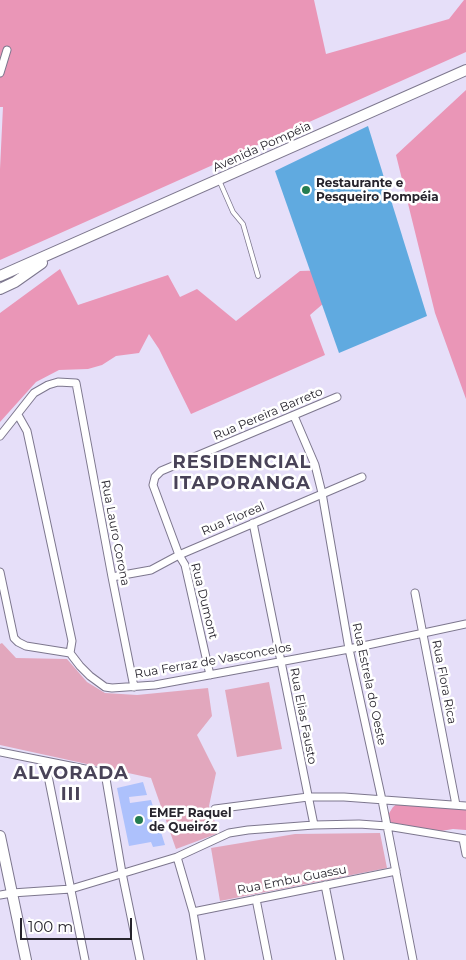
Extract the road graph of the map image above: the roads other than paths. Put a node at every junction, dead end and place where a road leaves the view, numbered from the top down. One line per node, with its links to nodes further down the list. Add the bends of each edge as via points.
1 (7, 50): 3 (street)
2 (466, 70): 4 (main road, Avenida Pompéia)
3 (0, 72)
4 (219, 180): 5 (main road, Avenida Pompéia); 7 (lane, via 233,212 243,224)
5 (69, 247): 6 (main road, Avenida Pompéia); 8 (main road, Avenida Pompéia, via 15,282)
6 (0, 276)
7 (258, 276)
8 (0, 287)
9 (337, 397): 11 (street, Rua Pereira Barreto)
10 (18, 415): 12 (street); 19 (street, Rua Lauro Corona, via 34,393 48,385 76,383); 24 (street, via 29,440 72,641)
11 (294, 416): 13 (street, Rua Pereira Barreto, via 161,471); 15 (street, Rua Estrela do Oeste, via 315,465)
12 (0, 436)
13 (155, 477): 17 (street, Rua Dumont, via 153,485)
14 (362, 477): 15 (street, Rua Floreal)
15 (322, 493): 16 (street, Rua Floreal); 23 (street, Rua Estrela do Oeste)
16 (254, 523): 17 (street, Rua Floreal); 25 (street, Rua Elias Fausto)
17 (178, 555): 19 (street, Rua Floreal, via 151,570); 26 (street, Rua Dumont, via 185,564)
18 (0, 572): 24 (street, via 14,638 26,646)
19 (112, 577): 27 (street, Rua Lauro Corona)
20 (415, 593): 22 (street, Rua Flora Rica)
21 (466, 624): 22 (street, Rua Ferraz de Vasconcelos)
22 (423, 632): 23 (street, Rua Ferraz de Vasconcelos); 32 (street, Rua Flora Rica)
23 (349, 649): 25 (street, Rua Ferraz de Vasconcelos); 31 (street, Rua Estrela do Oeste)
24 (70, 653): 27 (street, Rua Ferraz de Vasconcelos, via 90,676 105,687)
25 (281, 660): 26 (street, Rua Ferraz de Vasconcelos); 30 (street, Rua Elias Fausto)
26 (210, 675): 27 (street, Rua Ferraz de Vasconcelos)
27 (134, 687)
28 (0, 752): 29 (street)
29 (45, 761): 42 (street, via 105,773); 44 (street)
30 (308, 797): 31 (street); 34 (street); 35 (street, Rua Elias Fausto)
31 (382, 800): 32 (street); 36 (street, Rua Estrela do Oeste)
32 (456, 805): 33 (street)
33 (466, 806)
34 (215, 808)
35 (314, 825): 36 (street); 40 (street, via 229,833)
36 (387, 826): 38 (street); 41 (street, Rua Estrela do Oeste)
37 (0, 836): 45 (main road)
38 (465, 839): 39 (street)
39 (466, 854)
40 (177, 857): 42 (street); 48 (street)
41 (396, 871): 43 (street, Rua Embu Guassu); 55 (street, Rua Estrela do Oeste)
42 (122, 873): 44 (street); 51 (street)
43 (325, 885): 47 (street, Rua Embu Guassu); 54 (street)
44 (71, 889): 45 (street); 50 (street)
45 (12, 893): 46 (street); 49 (main road)
46 (0, 895)
47 (256, 899): 48 (street, Rua Embu Guassu); 53 (street)
48 (193, 912): 52 (street)
49 (26, 960)
50 (85, 960)
51 (140, 960)
52 (201, 960)
53 (268, 960)
54 (340, 960)
55 (413, 960)

